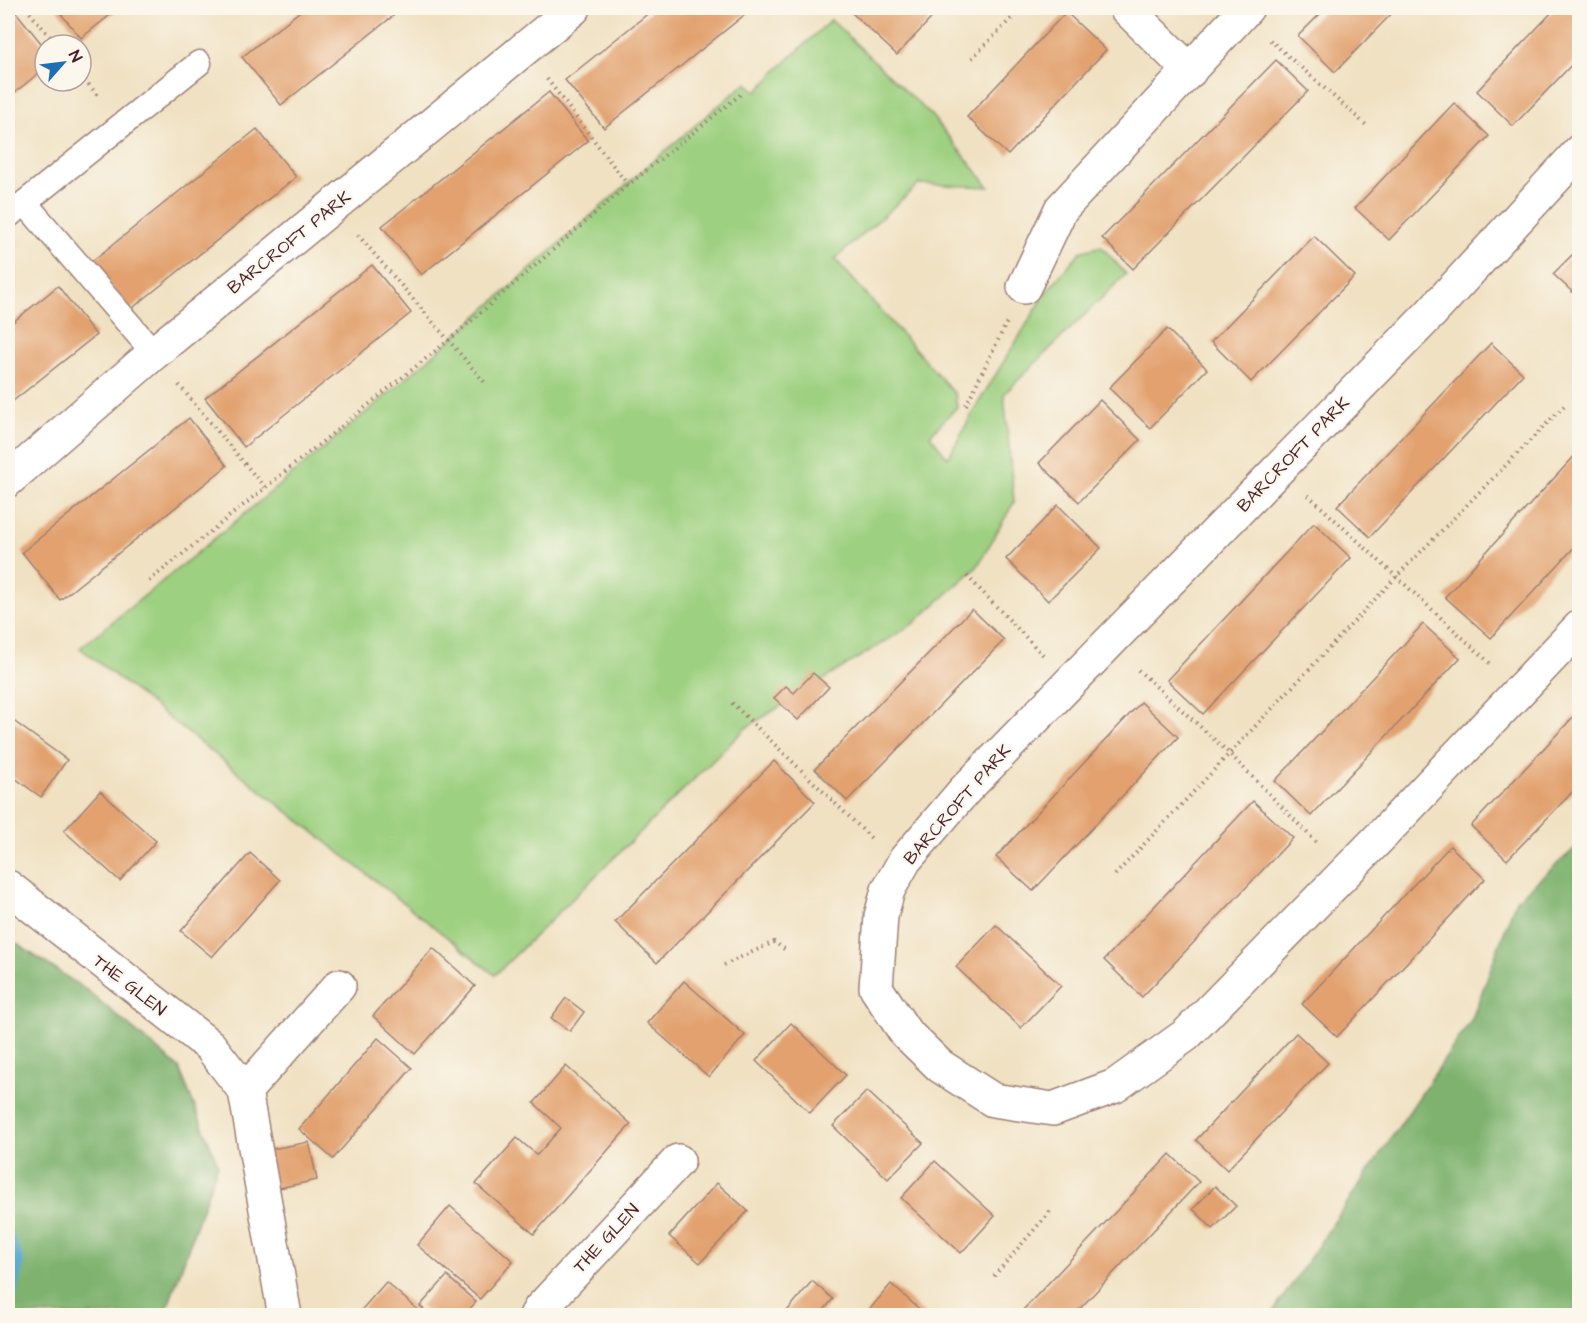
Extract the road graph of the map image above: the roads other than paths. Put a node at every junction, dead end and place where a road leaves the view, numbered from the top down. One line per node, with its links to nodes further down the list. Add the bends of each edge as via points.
1 (574, 8): 9 (street, BARCROFT PARK)
2 (1126, 8): 5 (street)
3 (1244, 11): 5 (street)
4 (199, 63): 7 (lane)
5 (1190, 71): 8 (street, via 1062,209)
6 (1580, 151): 11 (street, BARCROFT PARK, via 1430,314 964,791 905,860 888,890 881,916 876,988 919,1046 940,1066 993,1100 1053,1109 1115,1086 1186,1035)
7 (16, 209): 9 (lane)
8 (1024, 287)
9 (154, 353): 10 (street, BARCROFT PARK)
10 (8, 480)
11 (1580, 627)
12 (8, 887): 14 (street, THE GLEN, via 210,1047)
13 (339, 986): 14 (street)
14 (245, 1091): 16 (street, THE GLEN)
15 (678, 1161): 17 (street, THE GLEN)
16 (285, 1316)
17 (536, 1316)

